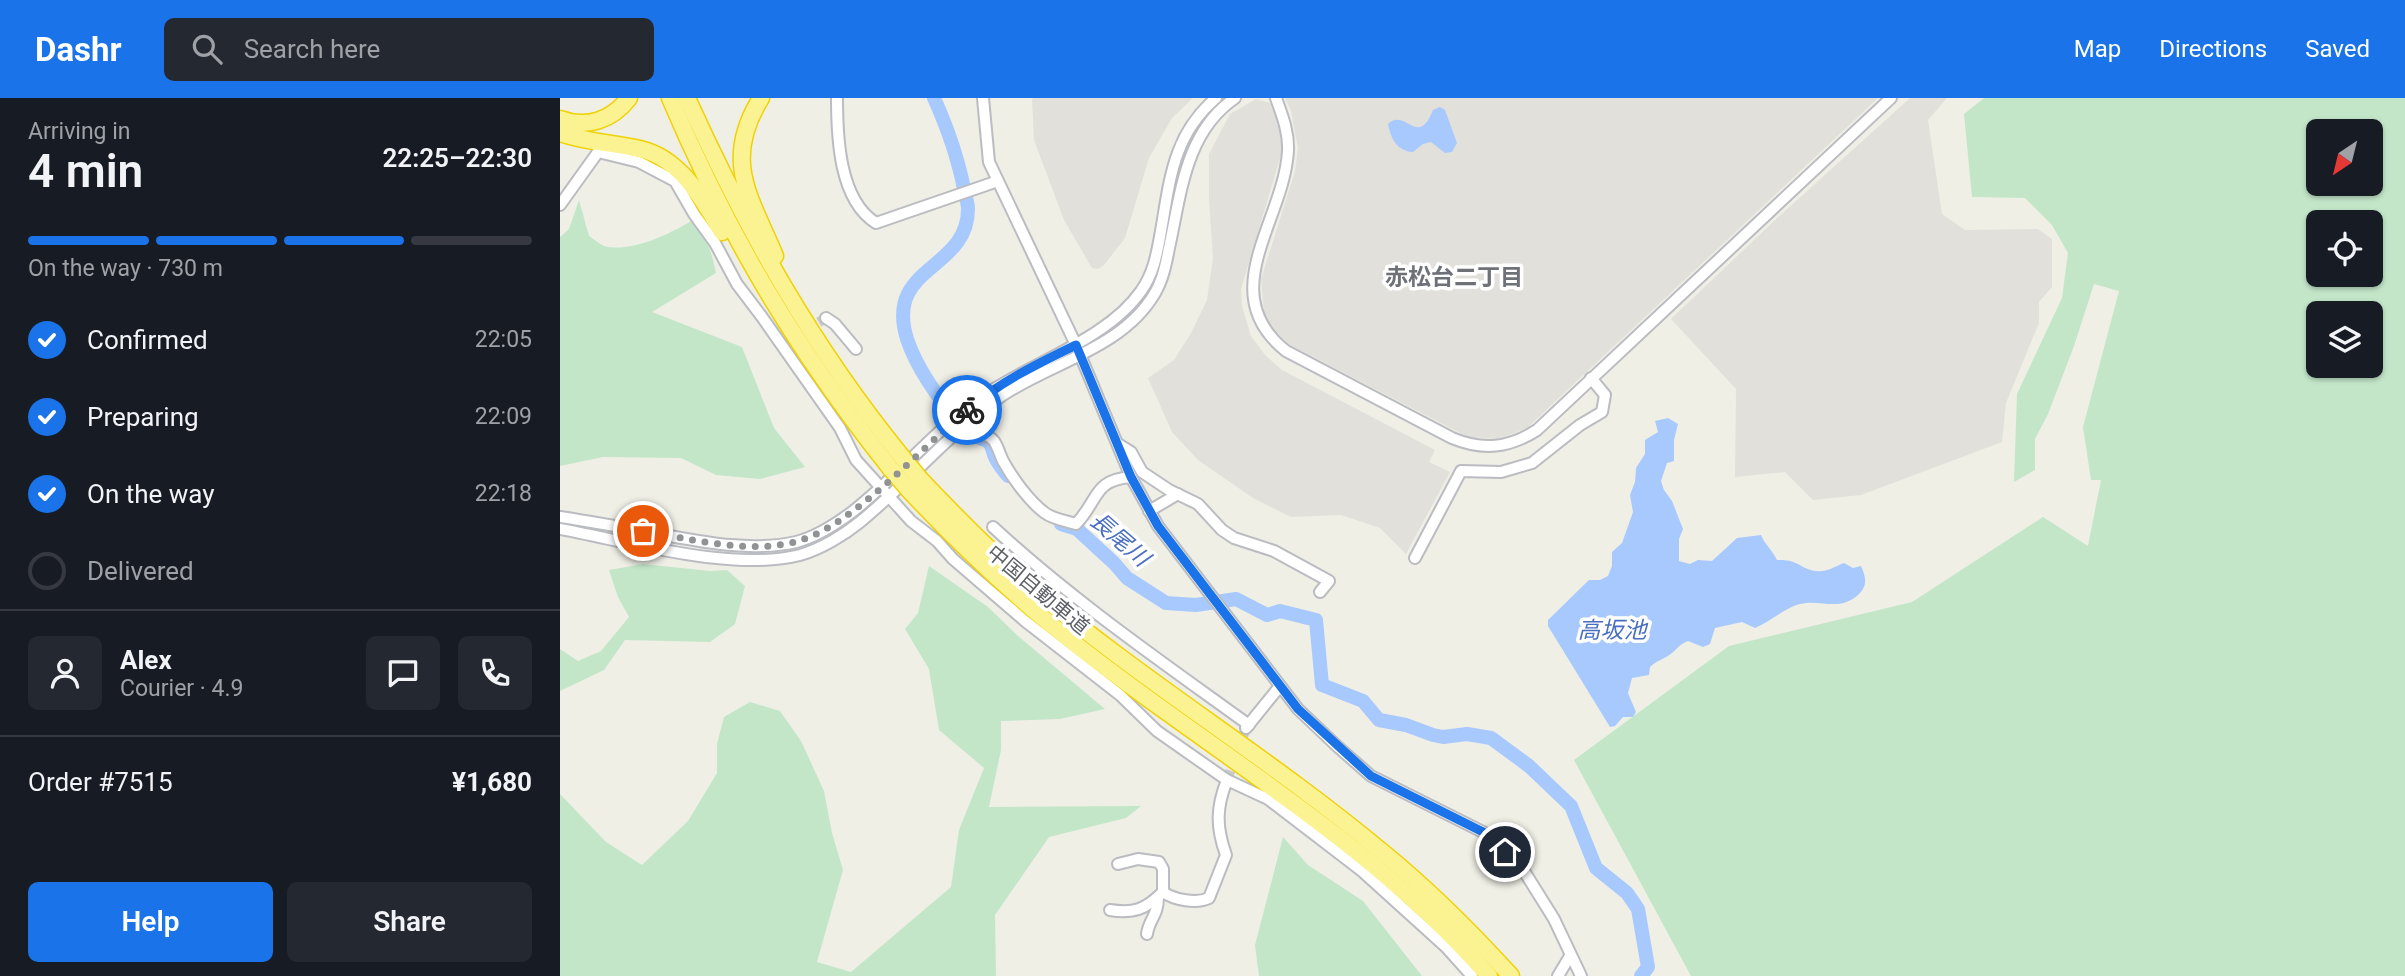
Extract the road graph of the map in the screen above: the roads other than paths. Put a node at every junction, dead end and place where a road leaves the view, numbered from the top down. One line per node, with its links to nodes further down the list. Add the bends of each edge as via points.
1 (618, 98): 12 (highway, via 595,113)
2 (629, 98): 13 (highway, via 600,121 586,124)
3 (670, 98): 22 (highway, 中国自動車道, via 741,246)
4 (687, 98): 17 (highway, 中国自動車道, via 737,203)
5 (761, 98): 17 (highway, via 743,135 744,182)
6 (836, 98): 15 (street, via 844,172 854,197 876,223)
7 (983, 98): 15 (street, via 989,162)
8 (1216, 98): 20 (street, via 1184,134 1173,163 1149,278 1121,314)
9 (1235, 98): 20 (street, via 1223,106 1195,144 1183,178 1164,274 1155,293 1127,326)
10 (1276, 98): 21 (street, via 1286,128 1286,163 1252,285 1256,313 1278,344 1452,438 1480,446 1510,444 1537,430)
11 (1891, 98): 21 (street)
12 (560, 109)
13 (560, 119)
14 (560, 133): 22 (highway, via 647,151 681,172 775,318)
15 (998, 181): 20 (street)
16 (560, 205): 28 (street, via 598,152 639,162 675,181 737,284 840,428 856,460)
17 (801, 318): 25 (highway, 中国自動車道)
18 (826, 318): 19 (street)
19 (856, 349)
20 (1078, 350): 23 (street); 24 (street)
21 (1591, 378): 35 (street, via 1605,396 1602,412 1532,463 1501,472 1461,471)
22 (822, 379): 25 (highway, 中国自動車道)
23 (964, 419): 26 (street, via 970,429 994,441 1029,496 1053,517 1076,524 1103,485); 28 (street, via 943,430); 30 (street, via 949,441)
24 (1118, 444): 26 (street); 29 (street, via 1131,452 1142,472)
25 (896, 463): 27 (highway, 中国自動車道, bridge)
26 (1131, 477): 31 (street)
27 (915, 484): 45 (highway, 中国自動車道, via 953,536 1045,619 1363,857 1431,916); 46 (highway, 中国自動車道, via 1029,585 1382,851 1450,912)
28 (880, 488): 30 (street); 32 (street, via 829,528 798,541 764,546 709,542)
29 (1178, 494): 31 (street); 36 (street, via 1198,504 1234,538 1275,551 1329,581)
30 (888, 497): 34 (street, via 838,538 804,554 779,559 705,557); 38 (street, via 1025,621 1120,695 1157,731)
31 (1149, 511): 37 (street)
32 (560, 516)
33 (993, 527): 37 (street, via 1125,636 1247,727)
34 (560, 529)
35 (1415, 558)
36 (1320, 592)
37 (1280, 686): 43 (street, via 1298,709 1371,776 1487,834 1539,893)
38 (1227, 780): 40 (street, via 1218,831 1226,855 1209,898 1194,901); 44 (street, via 1268,799 1362,871)
39 (1118, 864): 40 (street, via 1138,859 1159,862 1163,869)
40 (1160, 895): 41 (street, via 1140,911); 42 (street)
41 (1110, 910)
42 (1147, 934)
43 (1570, 956): 47 (street); 48 (street)
44 (1472, 976)
45 (1489, 976)
46 (1511, 976)
47 (1558, 976)
48 (1581, 976)

